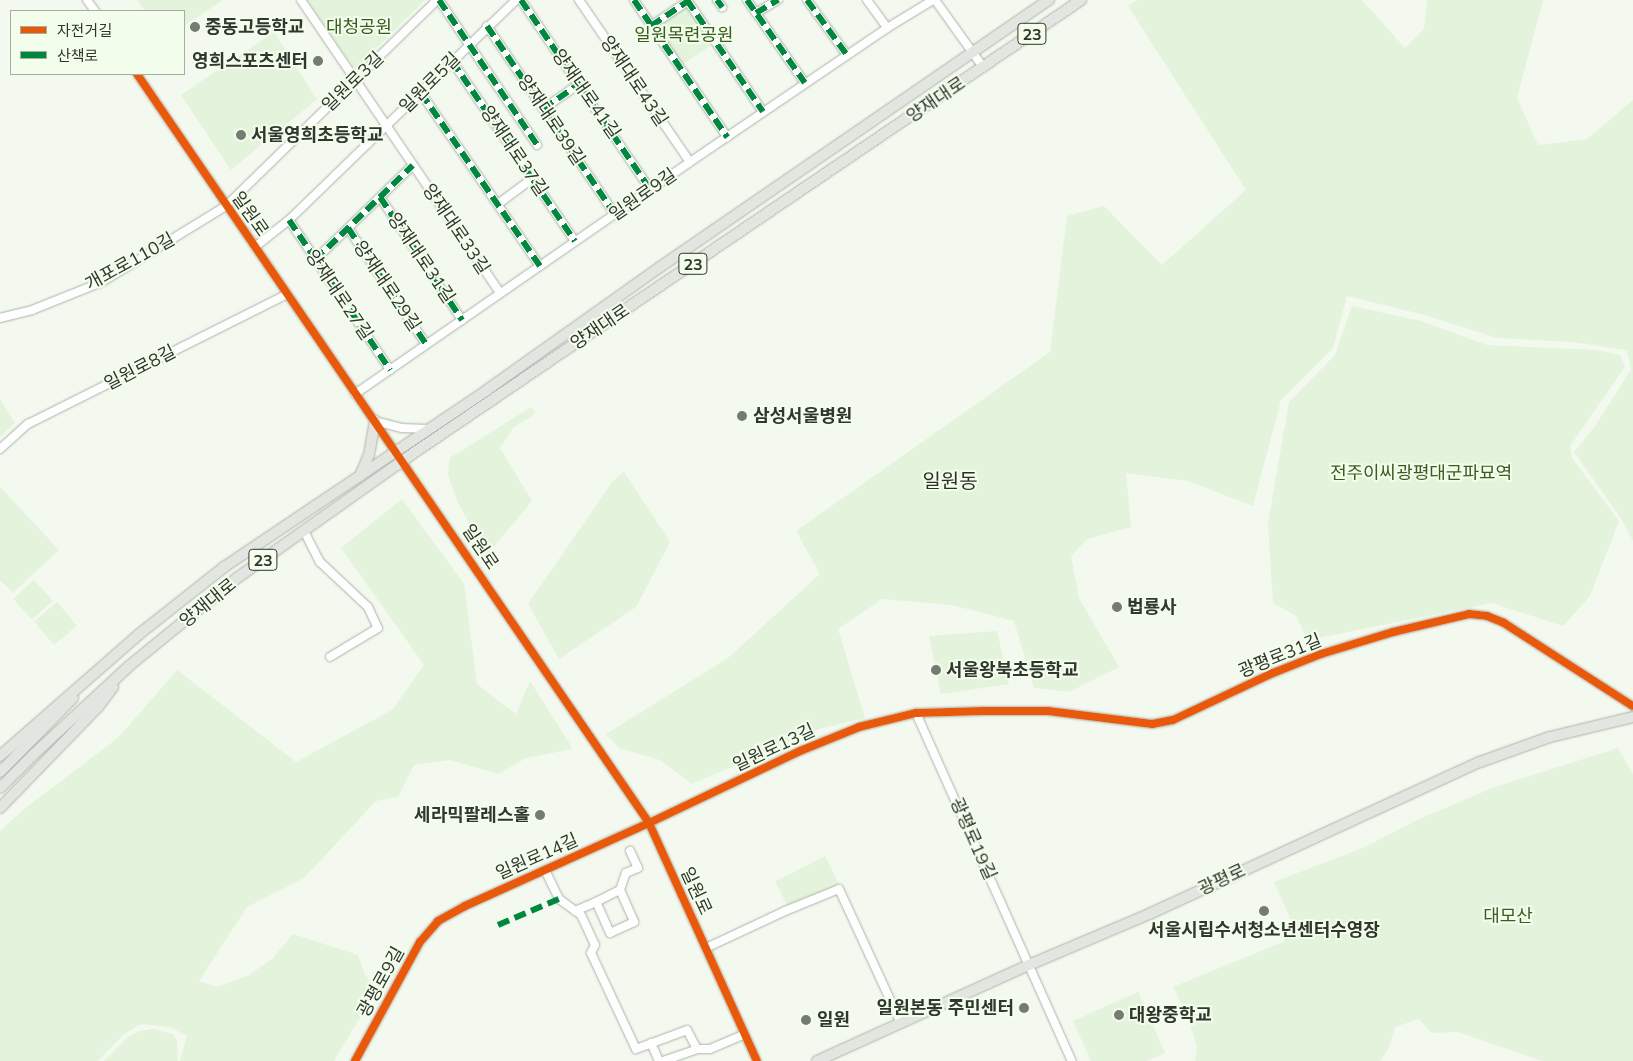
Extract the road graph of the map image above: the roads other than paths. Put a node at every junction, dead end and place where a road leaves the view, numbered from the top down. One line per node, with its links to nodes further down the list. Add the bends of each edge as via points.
1 (300, 0): 27 (street, 양재대로33길)
2 (438, 0): 21 (street); 27 (street, 일원로3길)
3 (516, 0): 18 (street, 일원로5길)
4 (521, 0): 28 (street, 양재대로41길)
5 (579, 0): 36 (street, 양재대로43길)
6 (634, 0): 19 (street)
7 (716, 0): 16 (street)
8 (747, 0): 17 (street)
9 (778, 0): 17 (street)
10 (808, 0): 23 (street)
11 (866, 0): 20 (street)
12 (934, 0): 20 (street, 일원로9길); 22 (street)
13 (1049, 0): 22 (main road, 양재대로 / 23)
14 (1081, 0): 25 (main road, 양재대로 / 23)
15 (688, 1): 19 (street); 32 (street)
16 (722, 7)
17 (756, 13): 29 (street)
18 (487, 26): 21 (street, 일원로5길); 31 (street, 양재대로39길)
19 (652, 26): 34 (street)
20 (887, 28): 23 (street, 일원로9길)
21 (470, 43): 24 (street, 일원로5길); 35 (street)
22 (973, 53): 25 (street); 58 (main road, 양재대로 / 23)
23 (846, 55): 29 (street, 일원로9길)
24 (452, 61): 30 (street, 일원로5길); 38 (street, 양재대로37길)
25 (983, 68): 60 (main road, 양재대로 / 23)
26 (138, 75): 42 (street, 일원로)
27 (354, 79): 33 (street, 양재대로33길); 42 (street, 일원로3길)
28 (579, 84): 31 (street); 39 (street, 양재대로41길)
29 (805, 84): 32 (street, 일원로9길)
30 (421, 93): 33 (street, 일원로5길); 41 (street)
31 (543, 109): 43 (street, 양재대로39길)
32 (763, 112): 34 (street, 일원로9길)
33 (386, 126): 37 (street, 양재대로33길); 44 (street, 일원로5길)
34 (727, 136): 36 (street, 일원로9길)
35 (537, 145)
36 (690, 162): 39 (street, 일원로9길)
37 (413, 165): 40 (street, 양재대로33길); 50 (street, 양재대로33길)
38 (533, 178): 41 (street); 46 (street, 양재대로37길)
39 (650, 189): 43 (street, 일원로9길)
40 (380, 197): 45 (street, 양재대로33길); 53 (street, 양재대로31길)
41 (498, 204): 49 (street)
42 (226, 206): 47 (street, 일원로); 52 (street, 개포로110길, via 102,282 32,310)
43 (615, 214): 46 (street, 일원로9길)
44 (289, 220): 47 (street, 일원로5길); 48 (street, 양재대로27길)
45 (348, 228): 48 (street, 양재대로33길); 54 (street, 양재대로29길)
46 (575, 241): 49 (street, 일원로9길)
47 (255, 247): 51 (street, 일원로)
48 (315, 260): 55 (street, 양재대로27길)
49 (540, 266): 50 (street, 일원로9길)
50 (500, 293): 53 (street, 일원로9길)
51 (286, 295): 56 (street, 일원로); 59 (street, 일원로8길, via 28,424)
52 (0, 318)
53 (462, 320): 54 (street, 일원로9길)
54 (426, 344): 55 (street, 일원로9길)
55 (390, 370): 56 (street, 일원로9길)
56 (356, 394): 57 (street, 일원로)
57 (375, 422): 58 (street, via 401,428); 60 (street, 일원로); 61 (main road, via 369,455)
58 (430, 429): 60 (main road, 양재대로 / 23)
59 (0, 450)
60 (399, 457): 61 (main road, 양재대로 / 23); 62 (main road, 양재대로 / 23); 73 (street, 일원로)
61 (360, 477): 63 (main road, 양재대로 / 23, via 224,567)
62 (304, 531): 64 (street, via 320,562 368,607 378,628); 65 (main road, 양재대로 / 23, via 237,578)
63 (138, 635): 69 (main road, 양재대로 / 23); 70 (main road, 양재대로)
64 (330, 657)
65 (129, 666): 71 (main road, 양재대로); 72 (main road, 양재대로 / 23, via 98,707)
66 (1633, 706): 67 (street, 광평로31길, via 1504,623 1487,616 1469,614 1393,632 1322,654 1172,720 1152,724 1048,711)
67 (916, 713): 73 (street, 일원로13길, via 859,727 800,751); 81 (street, 광평로19길)
68 (1633, 717): 81 (main road, 광평로, via 1550,736 1480,762 1158,910)
69 (0, 756)
70 (0, 772)
71 (0, 788)
72 (0, 808)
73 (649, 823): 75 (street, 일원로14길); 80 (street, 일원로)
74 (630, 851): 76 (street, via 638,868 626,873)
75 (545, 870): 78 (street, via 559,899); 79 (street, 일원로14길)
76 (620, 890): 77 (street); 77 (street, via 634,922 610,933)
77 (596, 902): 78 (street)
78 (575, 911): 84 (street, via 581,915 595,945 591,953 636,1049)
79 (438, 921): 86 (street, 광평로9길, via 420,942)
80 (706, 948): 82 (street, via 839,889); 83 (street, 일원로)
81 (1029, 965): 82 (main road, 광평로); 90 (street, 광평로19길)
82 (900, 1023): 89 (main road, 광평로)
83 (745, 1034): 85 (street); 88 (street, 일원로)
84 (651, 1044): 85 (street, via 687,1030); 87 (street)
85 (697, 1050): 87 (street)
86 (355, 1061)
87 (661, 1061)
88 (757, 1061)
89 (817, 1061)
90 (1072, 1061)

